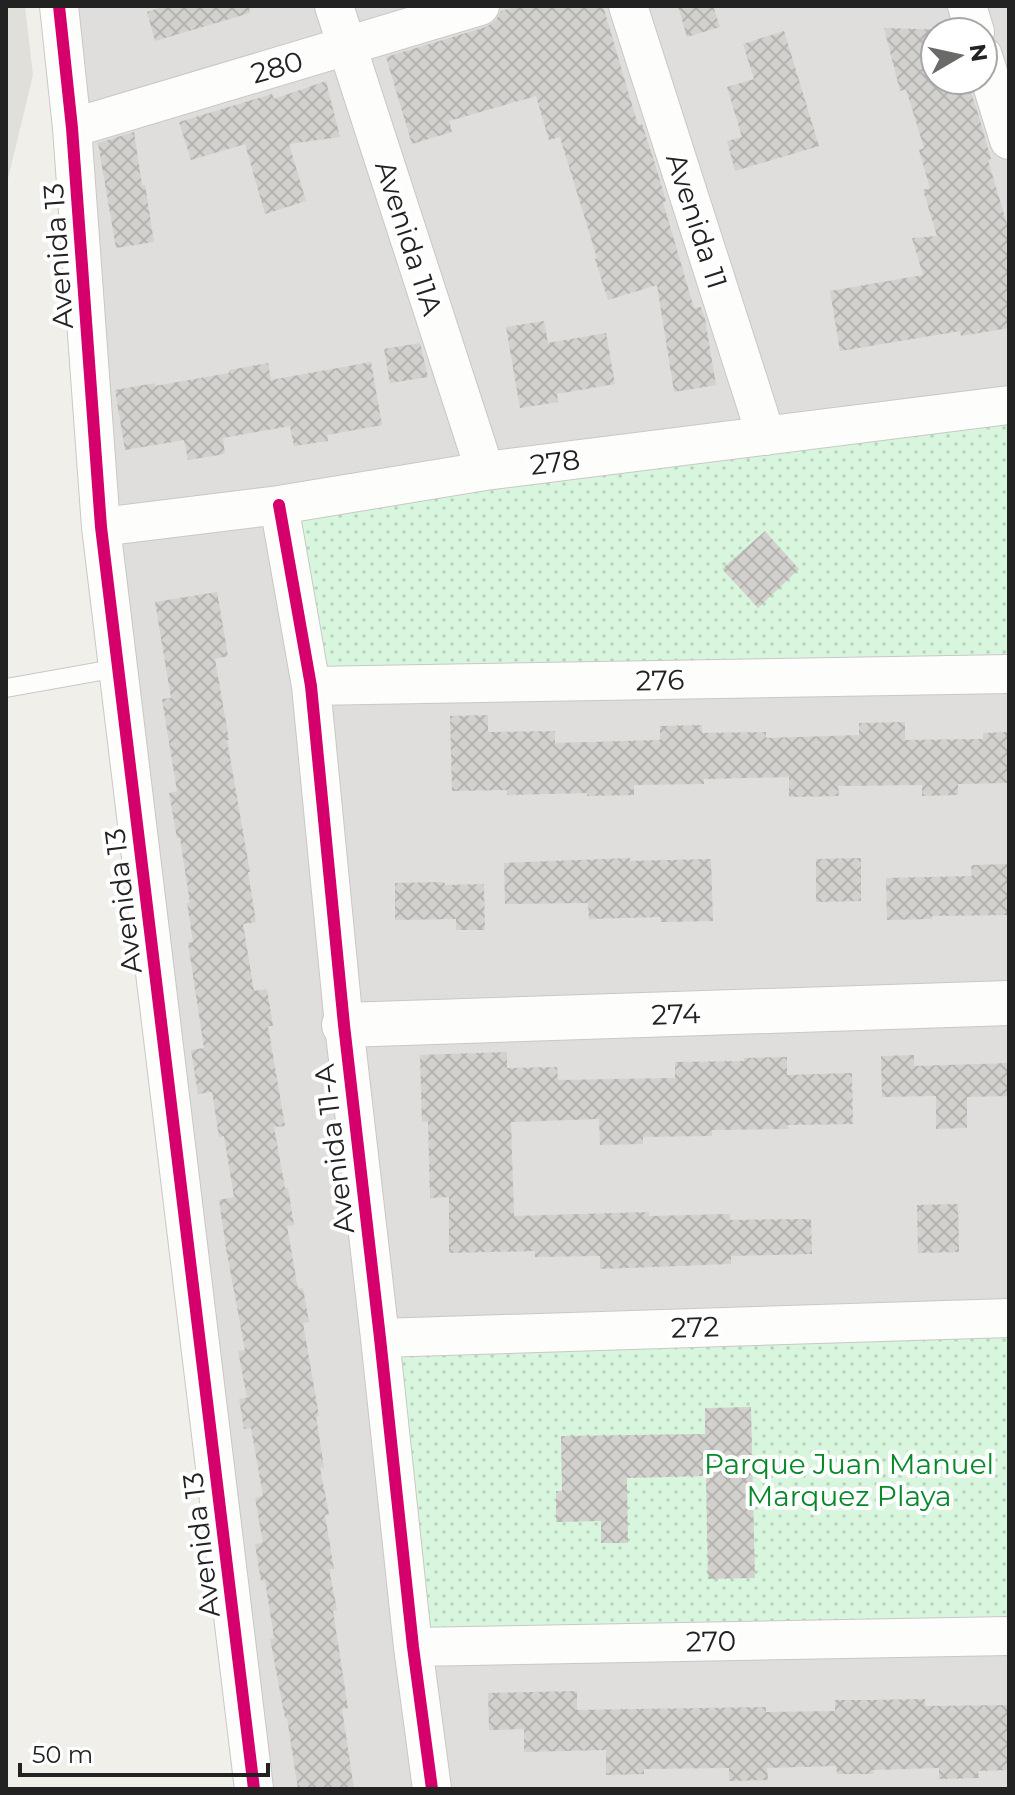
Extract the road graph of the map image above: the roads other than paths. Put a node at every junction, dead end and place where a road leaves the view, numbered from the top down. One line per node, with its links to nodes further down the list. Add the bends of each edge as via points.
1 (59, 6): 7 (street, Avenida 13)
2 (334, 6): 5 (street, Avenida 11A)
3 (480, 6): 5 (street, 280)
4 (628, 6): 10 (street, Avenida 11)
5 (346, 47): 7 (street, 280); 11 (street, Avenida 11A)
6 (995, 96): 8 (street)
7 (72, 128): 13 (street, Avenida 13)
8 (1009, 140)
9 (1009, 405): 10 (street, 278)
10 (766, 436): 11 (street, 278)
11 (485, 471): 12 (street, 278)
12 (279, 505): 13 (street, 278); 16 (street, Avenida 11-A)
13 (101, 527): 14 (street, Avenida 13)
14 (118, 668): 17 (lane); 24 (street, Avenida 13)
15 (1009, 674): 16 (street, 276)
16 (311, 686): 19 (street, Avenida 11-A)
17 (6, 688)
18 (1009, 1003): 19 (street, 274)
19 (344, 1025): 21 (street, Avenida 11-A)
20 (1009, 1318): 21 (street, 272)
21 (380, 1338): 23 (street, Avenida 11-A)
22 (1009, 1636): 23 (street, 270)
23 (413, 1647): 25 (street, Avenida 11-A)
24 (254, 1789)
25 (432, 1789)

